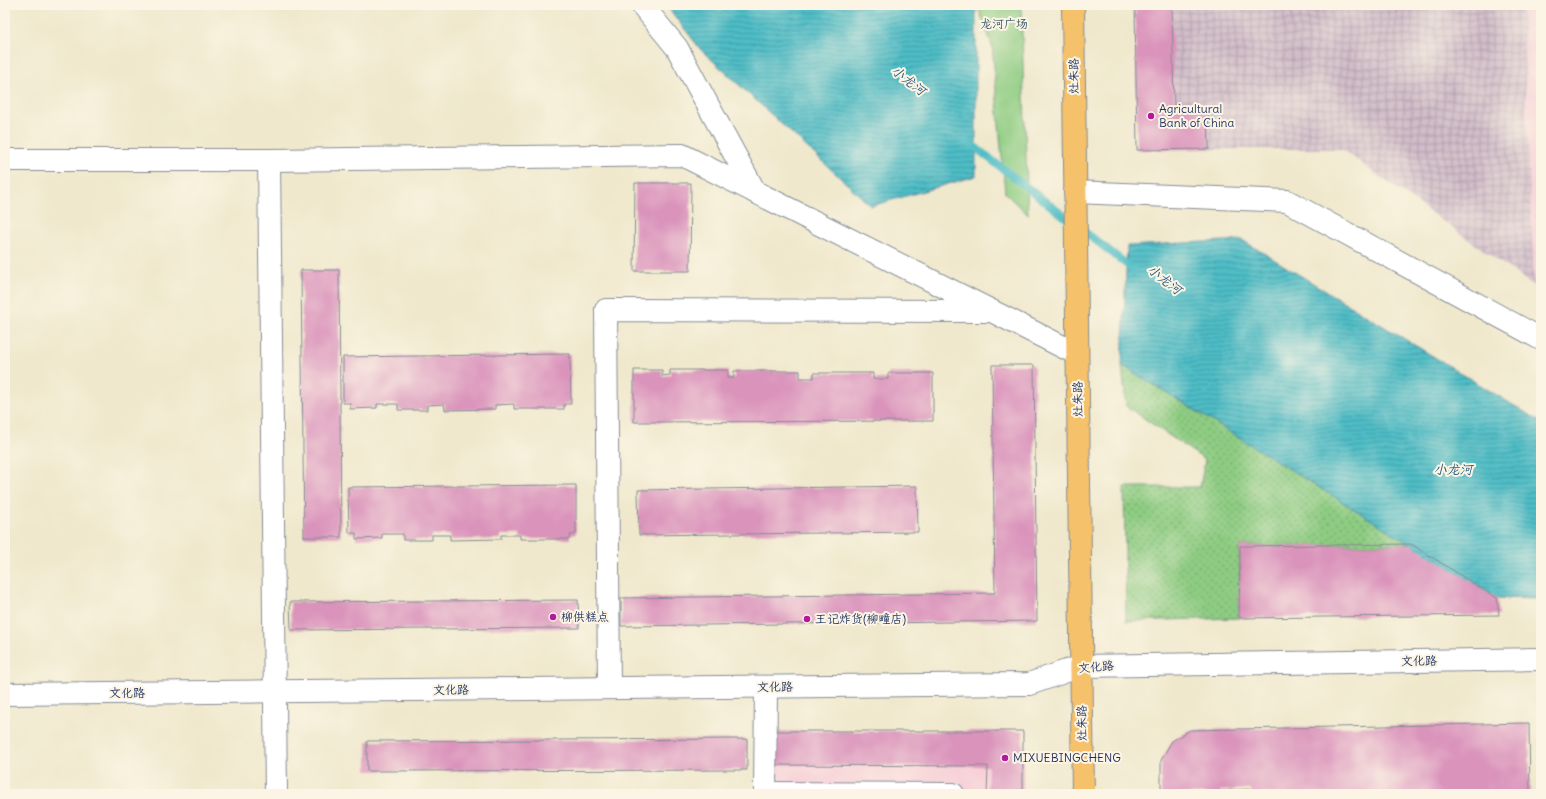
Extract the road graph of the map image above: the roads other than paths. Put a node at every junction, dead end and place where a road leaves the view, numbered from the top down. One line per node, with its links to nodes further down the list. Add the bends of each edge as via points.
1 (642, 5): 5 (street, via 676,48)
2 (1073, 5): 6 (main road, 灶朱路)
3 (5, 160): 4 (street)
4 (270, 160): 5 (street, via 682,155); 14 (street)
5 (755, 192): 7 (street)
6 (1075, 192): 8 (street, via 1287,201); 9 (main road, 灶朱路)
7 (992, 312): 9 (street); 13 (street, via 606,310)
8 (1541, 339)
9 (1077, 354): 11 (main road, 灶朱路)
10 (1541, 659): 11 (street, 文化路)
11 (1081, 666): 12 (street, 文化路, via 1029,684); 19 (main road, 灶朱路)
12 (766, 687): 13 (street, 文化路); 16 (street)
13 (609, 688): 14 (street, 文化路)
14 (276, 691): 15 (street, 文化路); 17 (street)
15 (5, 694)
16 (765, 793): 18 (street)
17 (276, 794)
18 (953, 794)
19 (1083, 794)

